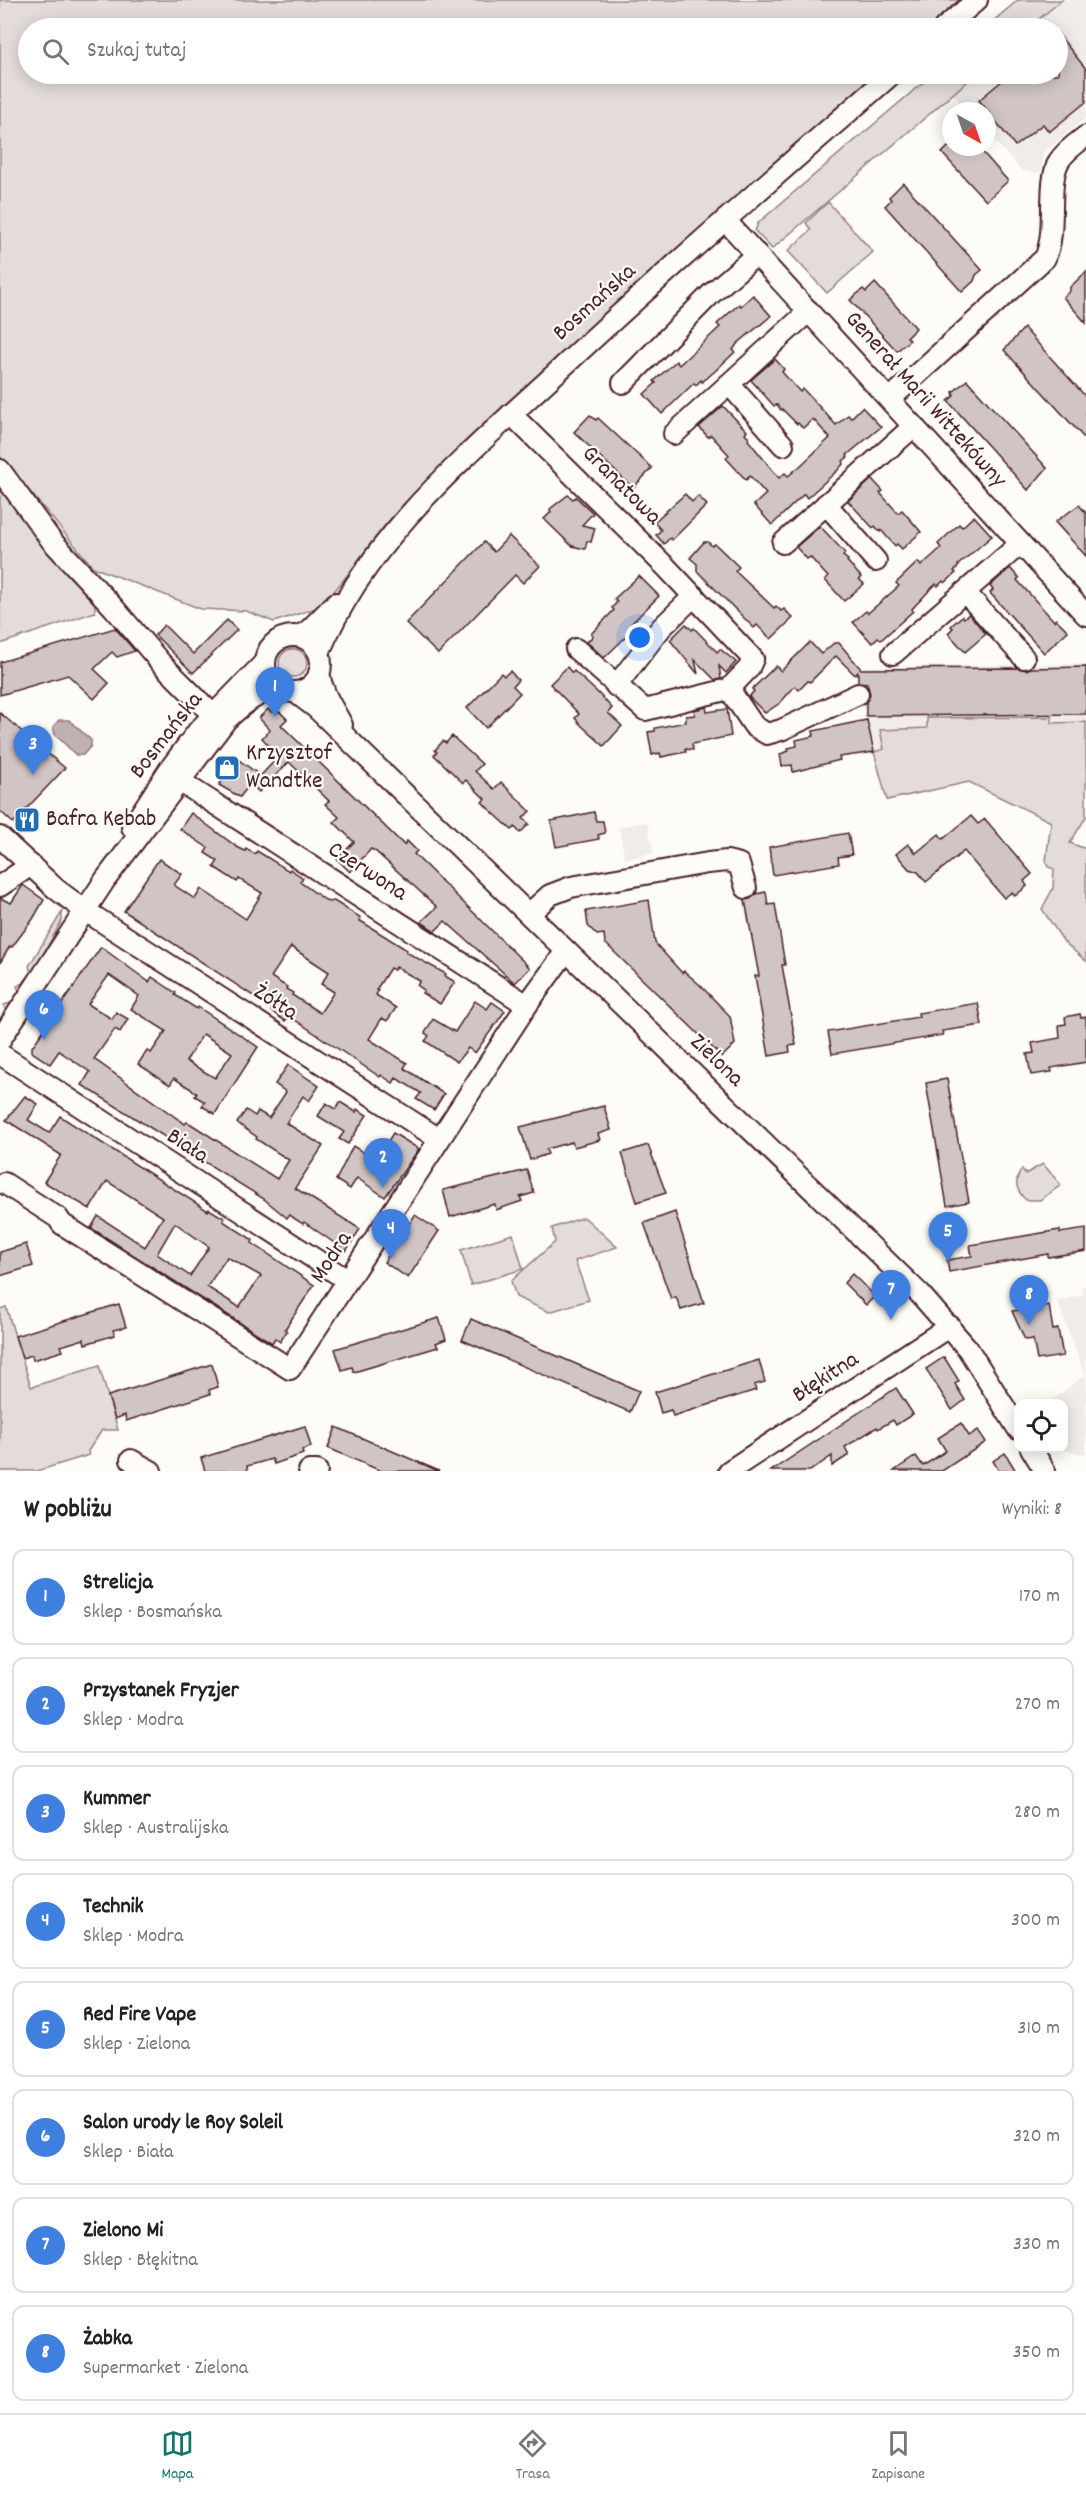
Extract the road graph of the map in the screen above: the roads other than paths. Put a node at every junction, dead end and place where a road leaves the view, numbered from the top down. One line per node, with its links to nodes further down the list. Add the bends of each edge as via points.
1 (977, 0): 2 (street)
2 (956, 18)
3 (880, 84): 5 (street, Bosmańska)
4 (1086, 136): 10 (street, via 1060,159 1055,170 1051,238 1044,258)
5 (725, 219): 6 (street, Generał Marii Wittekówny); 11 (street, Bosmańska)
6 (758, 254): 7 (street, Generał Marii Wittekówny); 8 (street, via 712,293)
7 (809, 311): 9 (street); 10 (street, Generał Marii Wittekówny)
8 (623, 383)
9 (729, 384): 13 (street); 14 (street)
10 (890, 399): 12 (street, Generał Marii Wittekówny)
11 (511, 414): 20 (street, Bosmańska, via 416,504); 22 (street, Granatowa)
12 (914, 426): 16 (street); 18 (street, Generał Marii Wittekówny)
13 (674, 434)
14 (783, 445)
15 (0, 471): 35 (street, via 51,540)
16 (826, 504): 17 (street); 19 (street)
17 (783, 543)
18 (1020, 543): 21 (street); 23 (street, Generał Marii Wittekówny)
19 (876, 561)
20 (351, 588): 24 (street, Bosmańska, via 307,632); 26 (street, Bosmańska)
21 (965, 592): 27 (street); 28 (street)
22 (694, 596): 31 (street, via 661,628); 32 (street, Granatowa, via 753,659)
23 (1086, 615)
24 (298, 636): 26 (street, via 311,642); 29 (street, via 282,637 275,642)
25 (576, 649): 31 (street)
26 (319, 653): 30 (street)
27 (893, 654)
28 (1024, 658)
29 (264, 663): 33 (street, via 267,676); 35 (street, Bosmańska)
30 (320, 673): 33 (street, via 310,686); 36 (street, Zielona, via 327,699)
31 (616, 686): 32 (street, via 645,710)
32 (729, 689): 34 (street, via 754,726 767,734)
33 (287, 691): 36 (street, Zielona, via 305,698); 37 (street, Bosmańska, via 262,694 238,708)
34 (858, 694)
35 (212, 714): 40 (street, Bosmańska, via 150,798)
36 (356, 748): 44 (street, Zielona)
37 (181, 782): 40 (street, Bosmańska); 46 (street, Czerwona)
38 (0, 837): 39 (street, Żółta)
39 (31, 865): 41 (street); 43 (street, Żółta)
40 (105, 880): 43 (street, Bosmańska)
41 (0, 886)
42 (746, 888): 44 (street, via 739,864 708,863 571,887 550,895)
43 (84, 910): 47 (street, Bosmańska); 49 (street, Żółta)
44 (529, 914): 45 (street, Zielona)
45 (566, 951): 46 (street, Modra); 52 (street, Zielona)
46 (527, 1005): 49 (street, Modra)
47 (0, 1040)
48 (0, 1054): 51 (street, Biała)
49 (439, 1138): 51 (street, Modra)
50 (4, 1183): 51 (street, Modra, via 290,1369)
51 (347, 1281)
52 (950, 1326): 53 (street, Zielona); 59 (street, Błękitna)
53 (1014, 1423)
54 (1034, 1453): 60 (street)
55 (131, 1460): 56 (street)
56 (151, 1471)
57 (309, 1471): 58 (street)
58 (317, 1471)
59 (729, 1471)
60 (1045, 1471)

